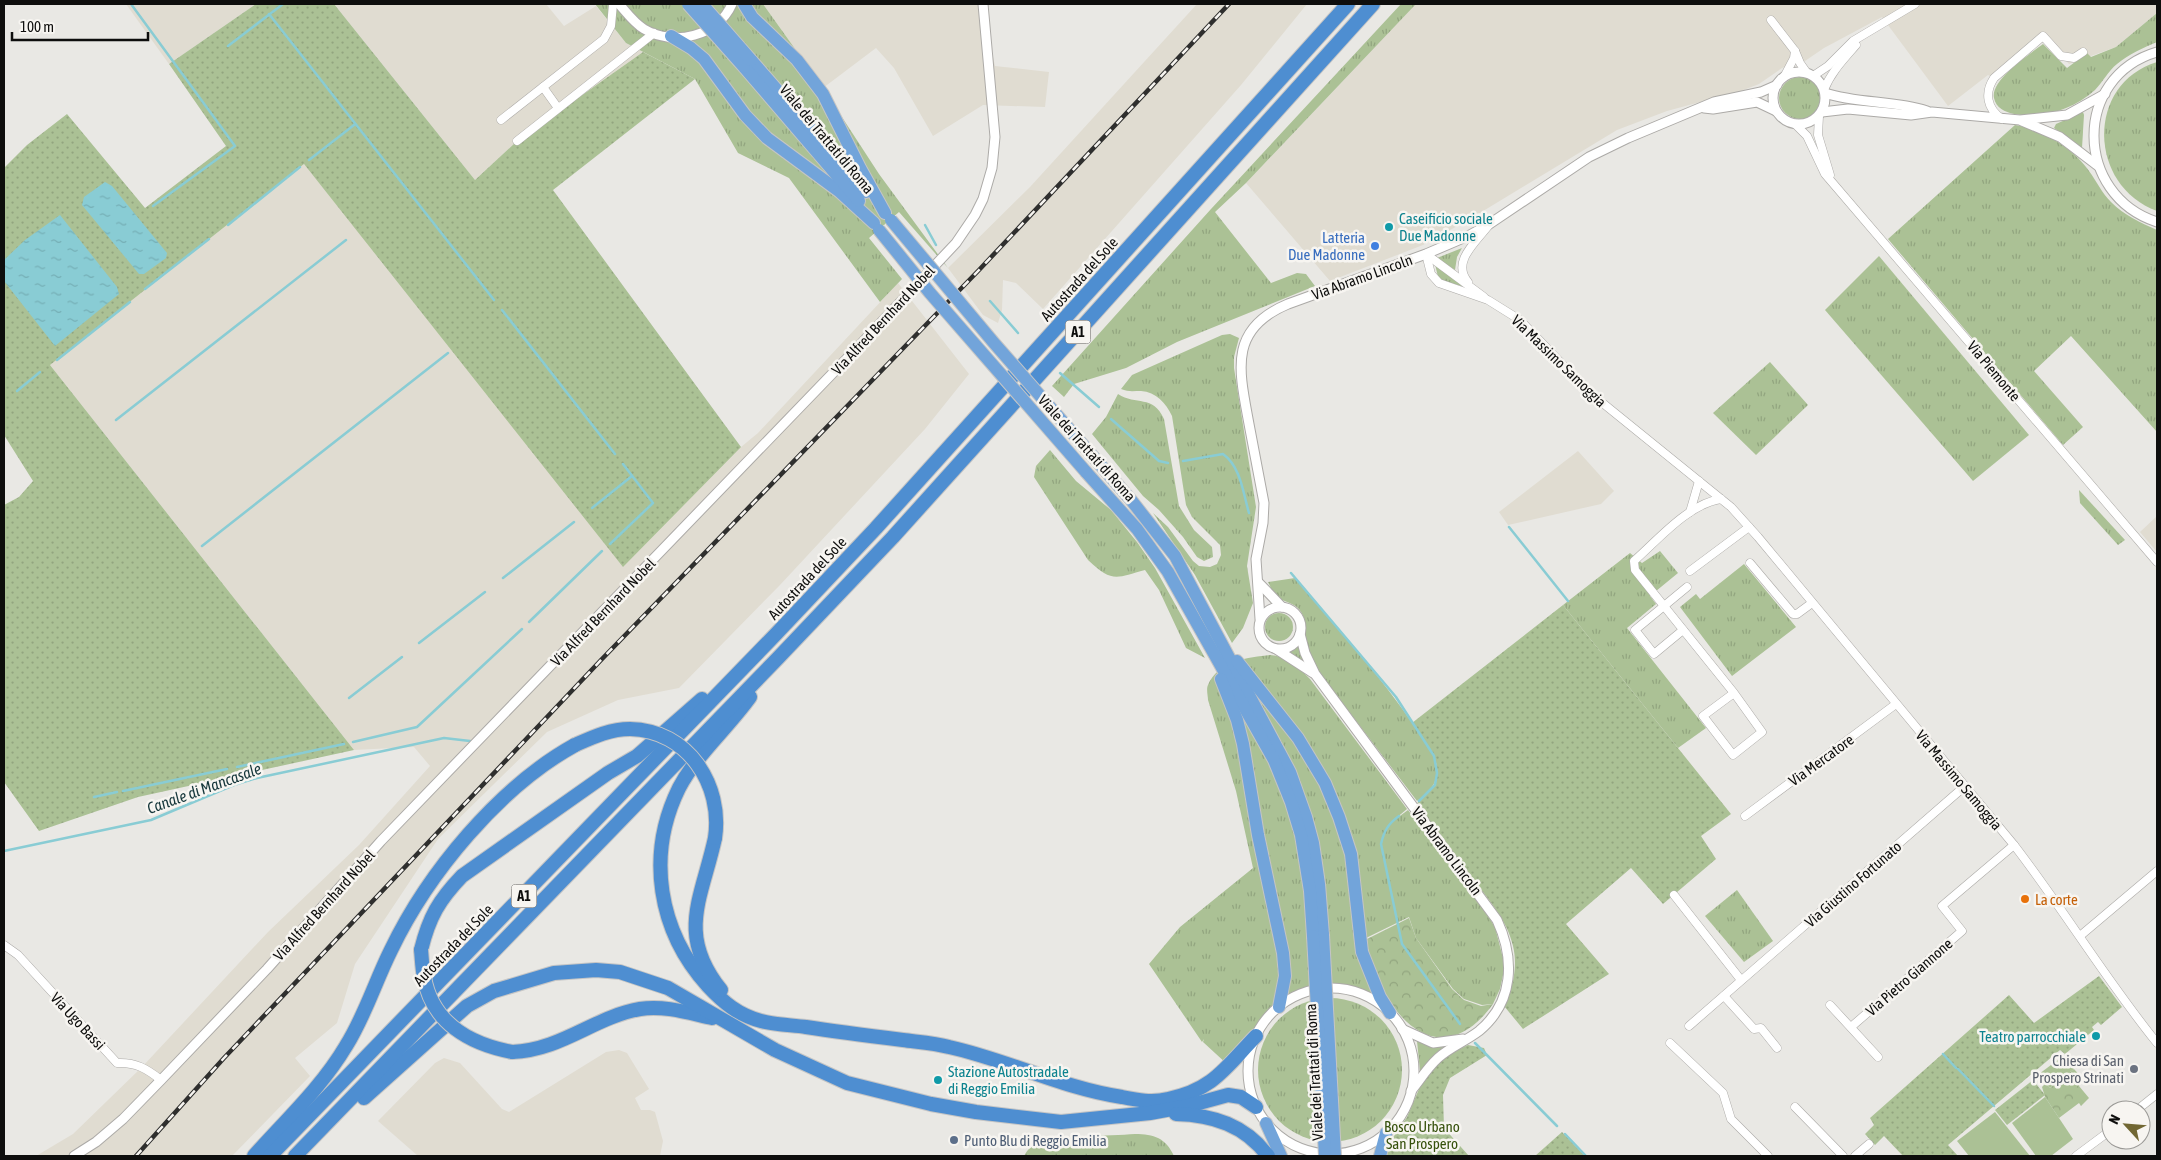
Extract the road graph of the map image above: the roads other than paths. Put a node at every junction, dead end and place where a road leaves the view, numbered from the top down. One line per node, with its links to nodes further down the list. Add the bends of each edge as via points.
1 (613, 4): 22 (street, via 611,26 604,39)
2 (619, 4): 12 (street, via 637,24)
3 (688, 4): 18 (highway, Viale dei Trattati di Roma, bridge)
4 (702, 4): 18 (highway, Viale dei Trattati di Roma, bridge)
5 (732, 4): 14 (street, via 724,18 705,32 688,37)
6 (744, 4): 37 (highway, via 752,17 796,60 823,94)
7 (983, 4): 93 (street, Via Alfred Bernhard Nobel, via 994,153 983,199 961,236 388,834)
8 (1348, 4): 61 (highway, Autostrada del Sole / A1, via 974,420)
9 (1373, 4): 65 (highway, A1, via 919,508)
10 (1915, 4): 13 (street)
11 (1771, 20): 15 (street)
12 (654, 33): 14 (street); 25 (street)
13 (1863, 35): 19 (street, via 1828,66); 23 (street, via 1832,72)
14 (671, 36): 40 (highway, via 704,59 745,115 767,138 840,192)
15 (1795, 51): 19 (street); 20 (street)
16 (2083, 52): 30 (street, via 2074,58 2061,56 2043,36 1990,85 1988,101)
17 (2157, 52): 24 (street, via 2125,69)
18 (747, 63): 37 (highway, Viale dei Trattati di Roma); 40 (highway, Viale dei Trattati di Roma)
19 (1810, 74): 20 (street, via 1799,72); 23 (street, via 1819,80)
20 (1784, 77): 21 (street)
21 (1777, 85): 26 (street, Via Abramo Lincoln, via 1761,92 1714,102); 27 (street, via 1773,95)
22 (543, 87): 25 (street); 31 (street)
23 (1825, 92): 28 (street, via 1849,100 1913,106); 29 (street, via 1826,102)
24 (2105, 94): 32 (street, via 2067,115); 35 (street, via 2094,129)
25 (558, 108): 34 (street)
26 (1704, 108): 27 (street, Via Abramo Lincoln, via 1757,102); 39 (street, Via Abramo Lincoln, via 1589,157)
27 (1776, 111): 33 (street, via 1781,118)
28 (1932, 112): 29 (street, via 1911,115 1848,109); 30 (street)
29 (1820, 114): 33 (street, via 1805,124); 36 (street, Via Piemonte, via 1818,135)
30 (2002, 119): 32 (street)
31 (501, 120)
32 (2020, 120): 35 (street, via 2060,137)
33 (1796, 124): 36 (street, Via Piemonte, via 1808,136 1820,166)
34 (517, 141)
35 (2098, 166): 38 (street, via 2118,198 2137,214)
36 (1831, 180): 50 (street, Via Piemonte)
37 (888, 216): 59 (highway, Viale dei Trattati di Roma, bridge, via 994,344 1131,500 1169,548)
38 (2157, 222)
39 (1488, 225): 41 (street, Via Abramo Lincoln); 44 (street, Via Massimo Samoggia, via 1464,256 1462,264 1463,274)
40 (876, 226): 63 (highway, Viale dei Trattati di Roma, bridge, via 1152,549)
41 (1426, 254): 42 (street, Via Abramo Lincoln); 43 (street); 44 (street, Via Massimo Samoggia)
42 (1414, 258): 43 (street, Via Massimo Samoggia, via 1426,264); 53 (street, Via Abramo Lincoln, via 1271,311 1256,324 1244,344 1240,371 1264,503 1256,559)
43 (1432, 274): 45 (street, Via Massimo Samoggia, via 1439,283)
44 (1473, 287): 45 (street, Via Massimo Samoggia)
45 (1488, 300): 46 (street, Via Massimo Samoggia, via 1520,320 1589,392)
46 (1699, 481): 47 (street, Via Massimo Samoggia); 48 (street)
47 (1721, 499): 48 (street, via 1707,501); 49 (street, Via Massimo Samoggia)
48 (1690, 512): 56 (street, via 1634,561 1635,570)
49 (1749, 526): 52 (street); 55 (street, Via Massimo Samoggia)
50 (2157, 562)
51 (1750, 563): 55 (street, via 1793,614)
52 (1690, 571)
53 (1259, 584): 57 (street, Via Abramo Lincoln); 58 (street, Via Abramo Lincoln)
54 (1686, 587): 56 (street)
55 (1812, 603): 68 (street, Via Massimo Samoggia)
56 (1663, 605): 60 (street); 60 (street, via 1635,630 1654,654)
57 (1282, 607): 58 (street, via 1269,610); 62 (street, Via Abramo Lincoln, via 1297,616)
58 (1260, 619): 64 (street, Via Abramo Lincoln, via 1260,635 1266,644)
59 (1211, 621): 74 (highway, Viale dei Trattati di Roma, via 1281,752 1297,789 1317,867); 81 (highway, via 1298,738 1326,784 1351,854 1362,952)
60 (1684, 630): 67 (street)
61 (776, 634): 82 (highway, bridge, via 637,756 462,876 442,898 430,919 421,950 424,978 433,1002 451,1026 480,1044 512,1052 548,1046 640,1009 657,1007); 105 (highway, Autostrada del Sole / A1)
62 (1300, 634): 64 (street, via 1290,646); 66 (street, Via Abramo Lincoln)
63 (1203, 637): 74 (highway, Viale dei Trattati di Roma, via 1274,760 1291,802 1303,845); 80 (highway, via 1237,720 1248,769 1284,959 1284,986)
64 (1276, 649): 66 (street, Via Abramo Lincoln)
65 (778, 658): 83 (highway, via 736,717 688,774 667,819 660,872 668,922 688,962 728,1006); 106 (highway, A1)
66 (1314, 674): 88 (street, Via Abramo Lincoln, via 1469,880 1504,934 1510,960 1506,992 1495,1014)
67 (1734, 693): 67 (street, via 1703,716 1733,754 1762,732)
68 (1896, 704): 69 (street, Via Massimo Samoggia); 70 (street, Via Mercatore)
69 (1965, 786): 71 (street, Via Massimo Samoggia); 77 (street, Via Giustino Fortunato)
70 (1745, 816)
71 (2014, 846): 75 (street, Via Massimo Samoggia); 85 (street, Via Pietro Giannone, via 1942,906 1962,931)
72 (2157, 871): 75 (street)
73 (1674, 895): 77 (street)
74 (1318, 936): 109 (highway, Viale dei Trattati di Roma, bridge); 110 (highway, Viale dei Trattati di Roma, bridge)
75 (2080, 936): 90 (street, Via Massimo Samoggia)
76 (4, 945): 93 (street, Via Ugo Bassi, via 18,955 117,1063 140,1065)
77 (1741, 980): 78 (street, Via Giustino Fortunato)
78 (1724, 996): 84 (street, Via Giustino Fortunato); 91 (street, via 1754,1029 1761,1028)
79 (1830, 1005): 85 (street, Via Pietro Giannone)
80 (1279, 1007): 81 (street, Viale dei Trattati di Roma, via 1301,994 1336,989 1361,994); 87 (street, Viale dei Trattati di Roma)
81 (1390, 1013): 86 (street, Viale dei Trattati di Roma)
82 (720, 1020): 97 (highway, via 847,1083 932,1104 1061,1122); 106 (highway, via 668,988 620,972 554,973 517,983 467,1006)
83 (761, 1021): 87 (highway, via 947,1046 1092,1092 1144,1101 1174,1098 1208,1085); 104 (highway, bridge, via 720,988 698,948 696,909 717,824 711,787 697,763 681,748 653,734 631,730 604,733 575,744 553,758 511,793 465,839 422,895 391,950 347,1045 314,1092)
84 (1689, 1026)
85 (1851, 1027): 92 (street, Via Pietro Giannone)
86 (1402, 1030): 88 (street, via 1433,1043); 94 (street, Viale dei Trattati di Roma, via 1412,1059)
87 (1256, 1036): 96 (street, Viale dei Trattati di Roma, via 1248,1072)
88 (1468, 1038): 94 (street, Via Abramo Lincoln, via 1438,1058)
89 (1670, 1043): 112 (street, via 1723,1093 1731,1119)
90 (2157, 1043)
91 (1778, 1048)
92 (1878, 1057)
93 (162, 1080): 103 (street, Via Alfred Bernhard Nobel, via 116,1125)
94 (1411, 1091): 99 (street, Viale dei Trattati di Roma, via 1404,1110)
95 (1795, 1106): 113 (street)
96 (1256, 1107): 97 (highway, via 1241,1097 1228,1095); 98 (street, Viale dei Trattati di Roma)
97 (1150, 1113): 107 (highway, via 1192,1114 1225,1122 1245,1133)
98 (1266, 1123): 99 (street, Viale dei Trattati di Roma, via 1291,1145 1324,1154 1357,1150); 108 (highway)
99 (1386, 1133): 111 (highway)
100 (2101, 1138): 102 (street)
101 (1868, 1144): 114 (street)
102 (2080, 1155)
103 (74, 1156)
104 (254, 1156)
105 (270, 1156)
106 (296, 1156)
107 (1268, 1156)
108 (1281, 1156)
109 (1325, 1156)
110 (1335, 1156)
111 (1380, 1156)
112 (1768, 1156)
113 (1843, 1156)
114 (1855, 1156)

